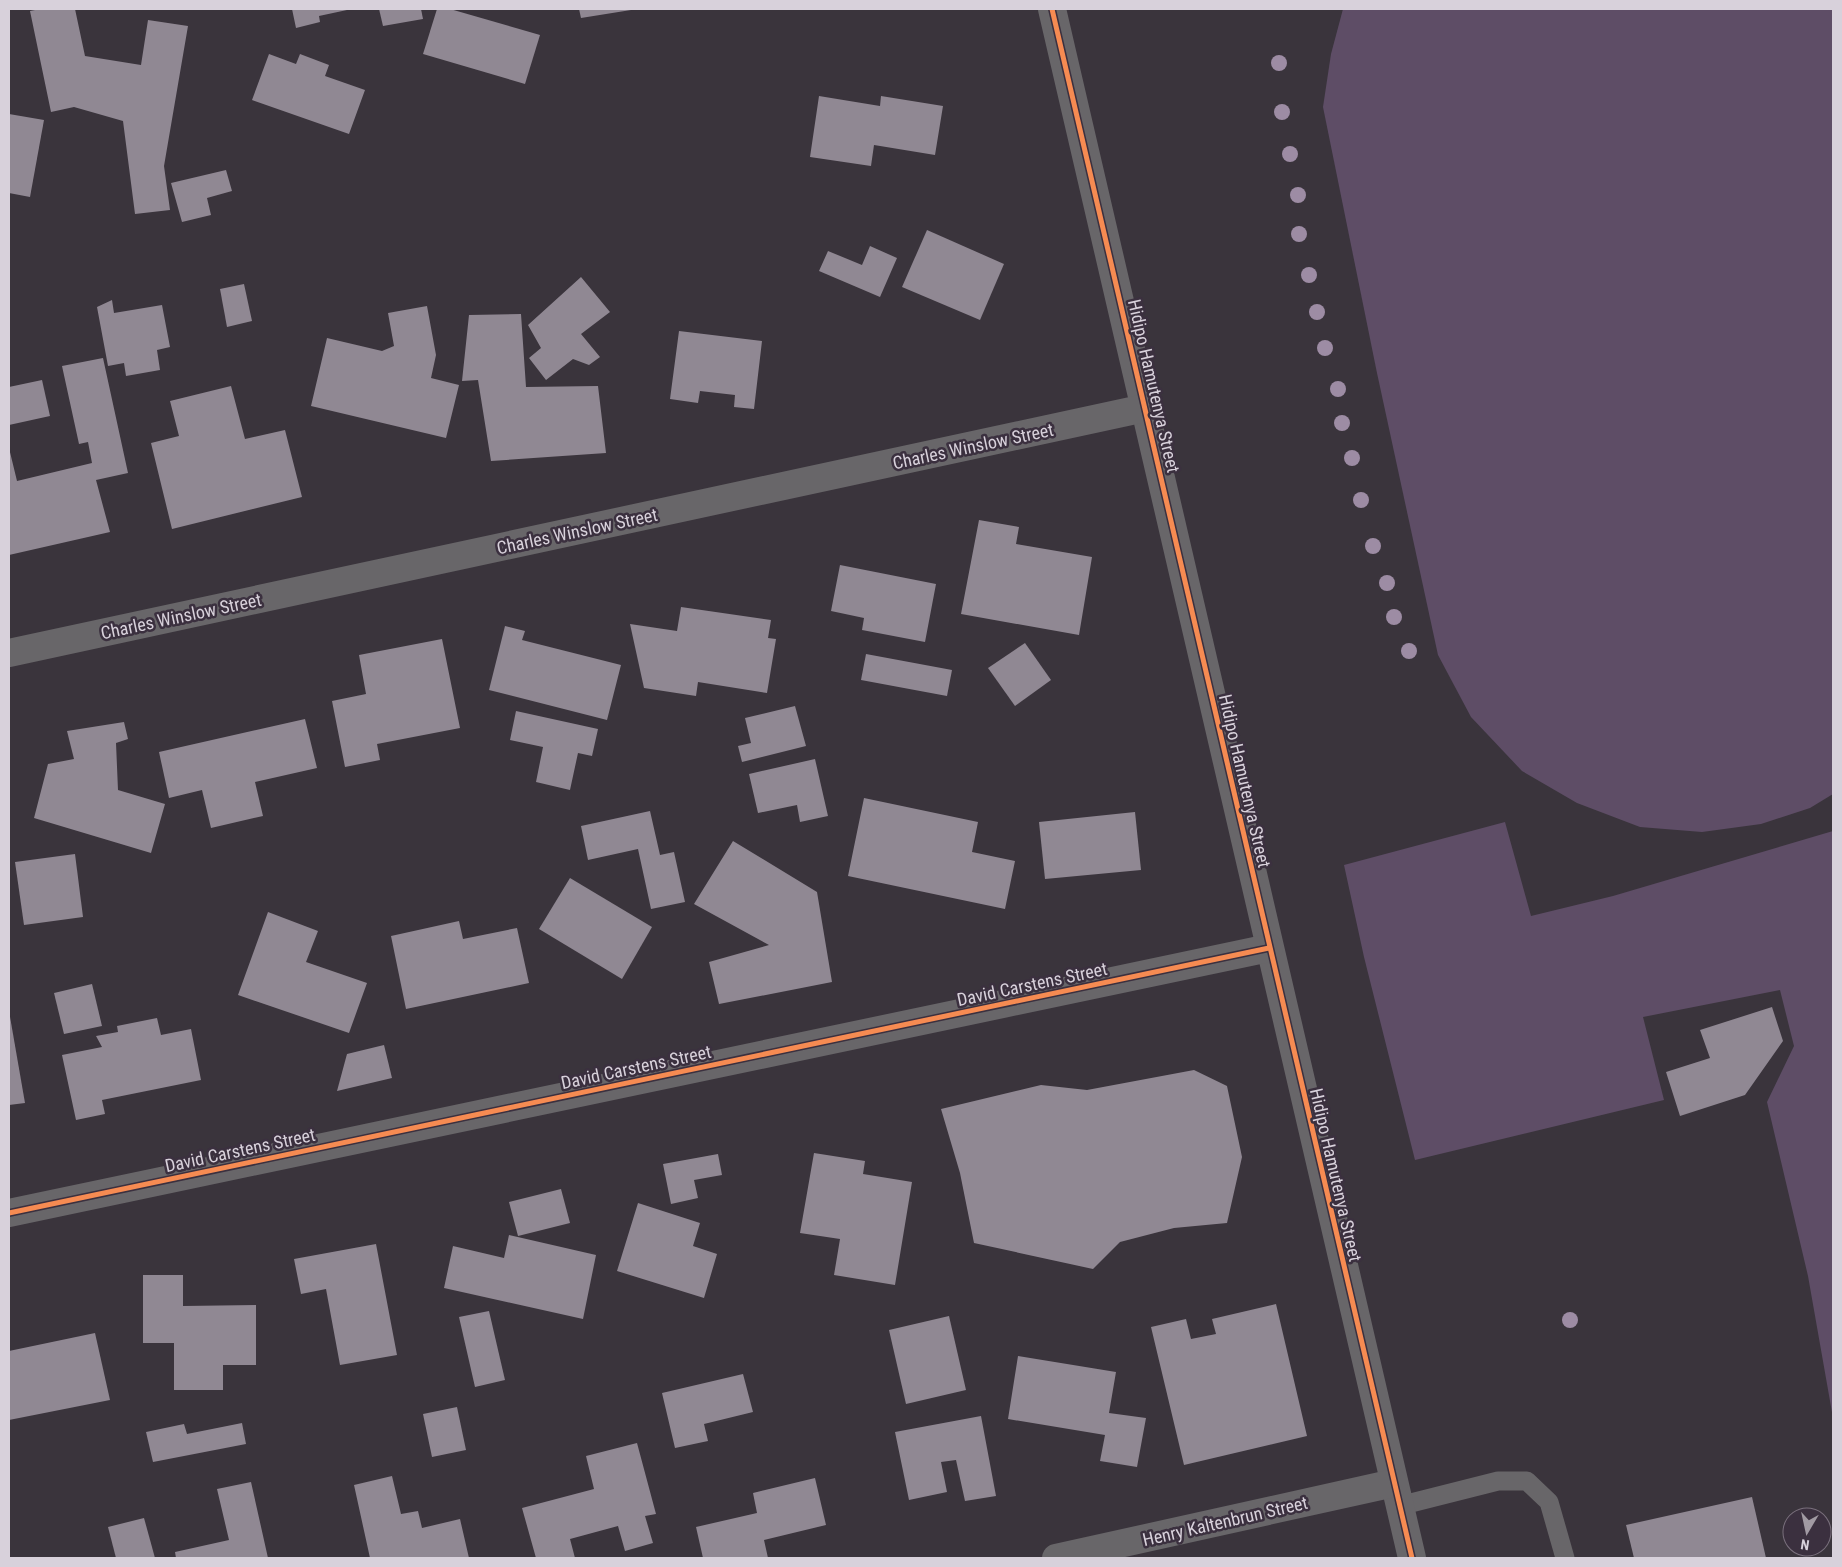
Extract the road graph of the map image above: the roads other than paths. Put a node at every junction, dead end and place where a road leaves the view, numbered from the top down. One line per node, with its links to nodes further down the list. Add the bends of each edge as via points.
1 (1052, 9): 2 (street, Hidipo Hamutenya Street)
2 (1145, 408): 3 (street, Charles Winslow Street); 4 (street, Hidipo Hamutenya Street)
3 (9, 653)
4 (1269, 948): 5 (street, David Carstens Street); 6 (street, Hidipo Hamutenya Street)
5 (9, 1213)
6 (1397, 1494): 7 (street, Henry Kaltenbrun Street); 8 (street, Hidipo Hamutenya Street); 9 (lane, via 1498,1481 1527,1481 1549,1502)
7 (1056, 1558)
8 (1412, 1558)
9 (1564, 1558)

